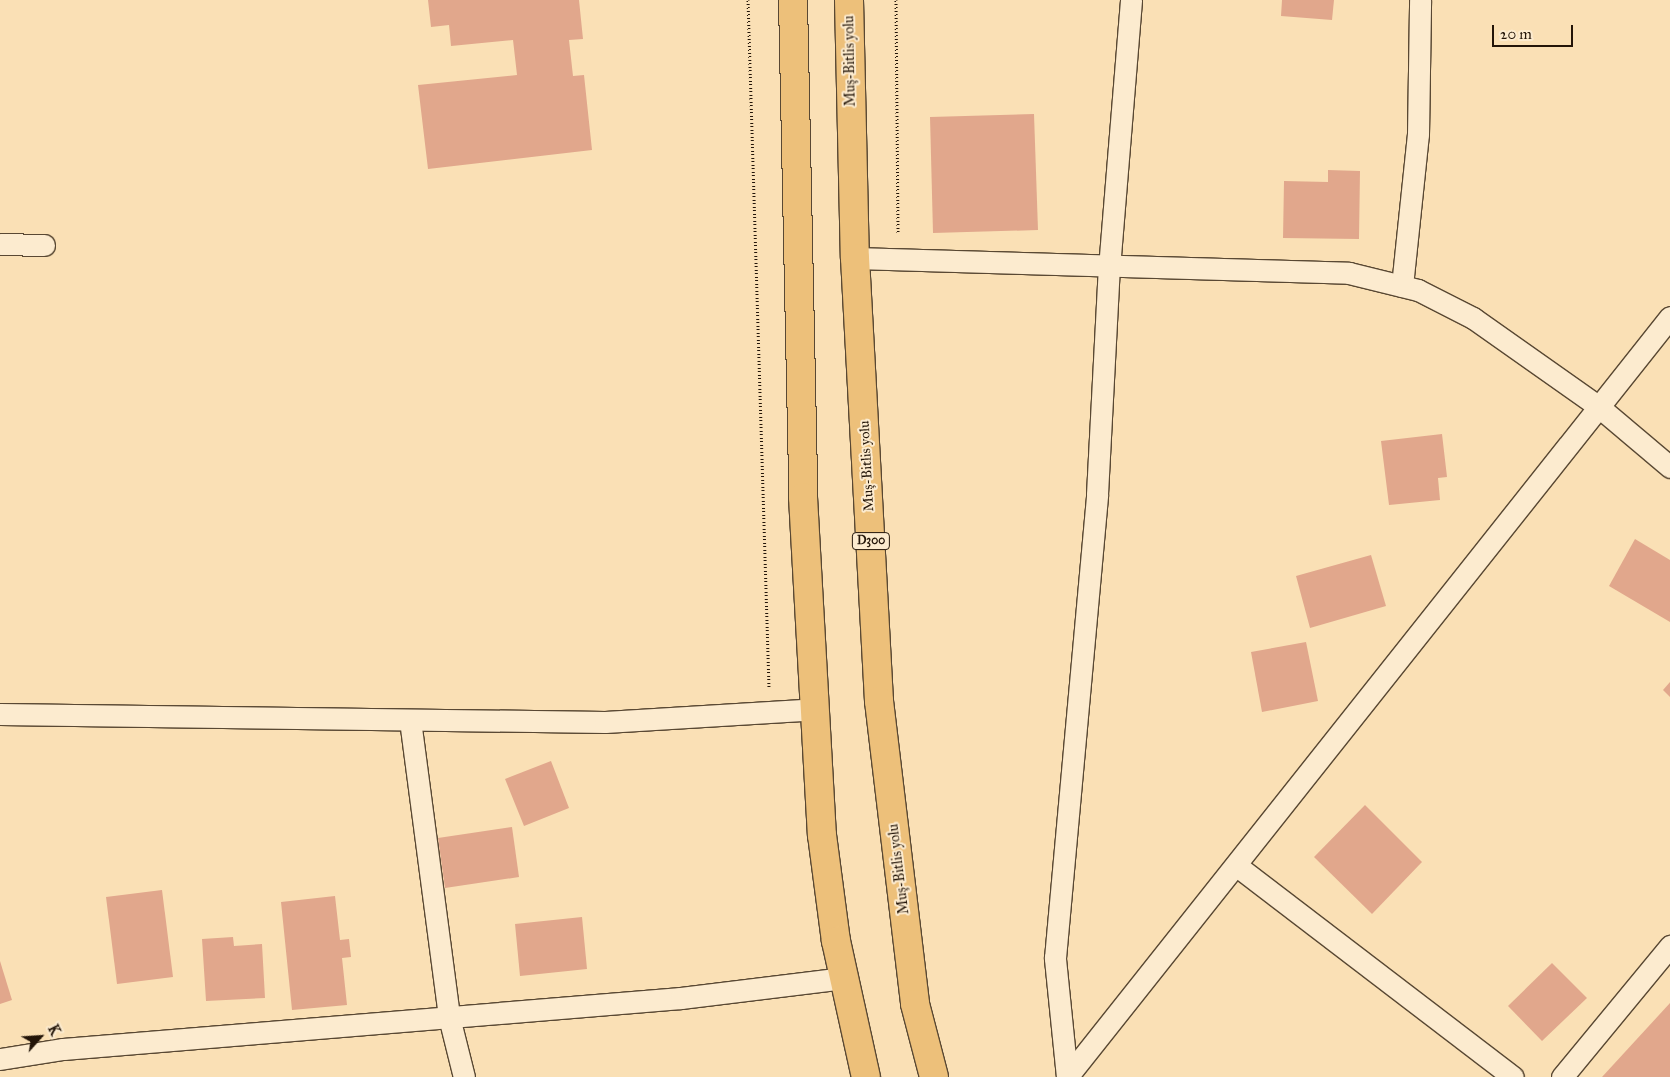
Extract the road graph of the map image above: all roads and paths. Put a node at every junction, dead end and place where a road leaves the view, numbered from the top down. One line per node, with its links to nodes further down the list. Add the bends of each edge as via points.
1 (748, 0): 17 (path)
2 (793, 0): 16 (highway, via 803,497)
3 (849, 0): 9 (highway, Muş-Bitlis yolu / D300)
4 (896, 0): 10 (path)
5 (1131, 0): 11 (street)
6 (1420, 0): 12 (street, via 1418,134)
7 (0, 244): 8 (street)
8 (44, 245)
9 (855, 258): 10 (street); 27 (highway, Muş-Bitlis yolu / D300, via 880,701 915,1004)
10 (898, 260): 11 (street)
11 (1108, 268): 12 (street, via 1349,273); 28 (street, via 1097,494 1055,958)
12 (1402, 286): 14 (street, via 1473,318)
13 (1670, 317): 14 (street)
14 (1599, 407): 15 (street); 20 (street)
15 (1670, 467)
16 (815, 709): 17 (street); 22 (highway, via 822,834)
17 (770, 712): 19 (street, via 605,722)
18 (0, 714): 19 (street)
19 (410, 720): 23 (street)
20 (1237, 866): 28 (street); 29 (street)
21 (1670, 946): 30 (street)
22 (844, 978): 23 (street, via 681,998); 26 (highway)
23 (449, 1017): 24 (street, via 62,1049); 25 (street)
24 (0, 1059)
25 (464, 1077)
26 (866, 1077)
27 (934, 1077)
28 (1067, 1077)
29 (1513, 1077)
30 (1562, 1077)

